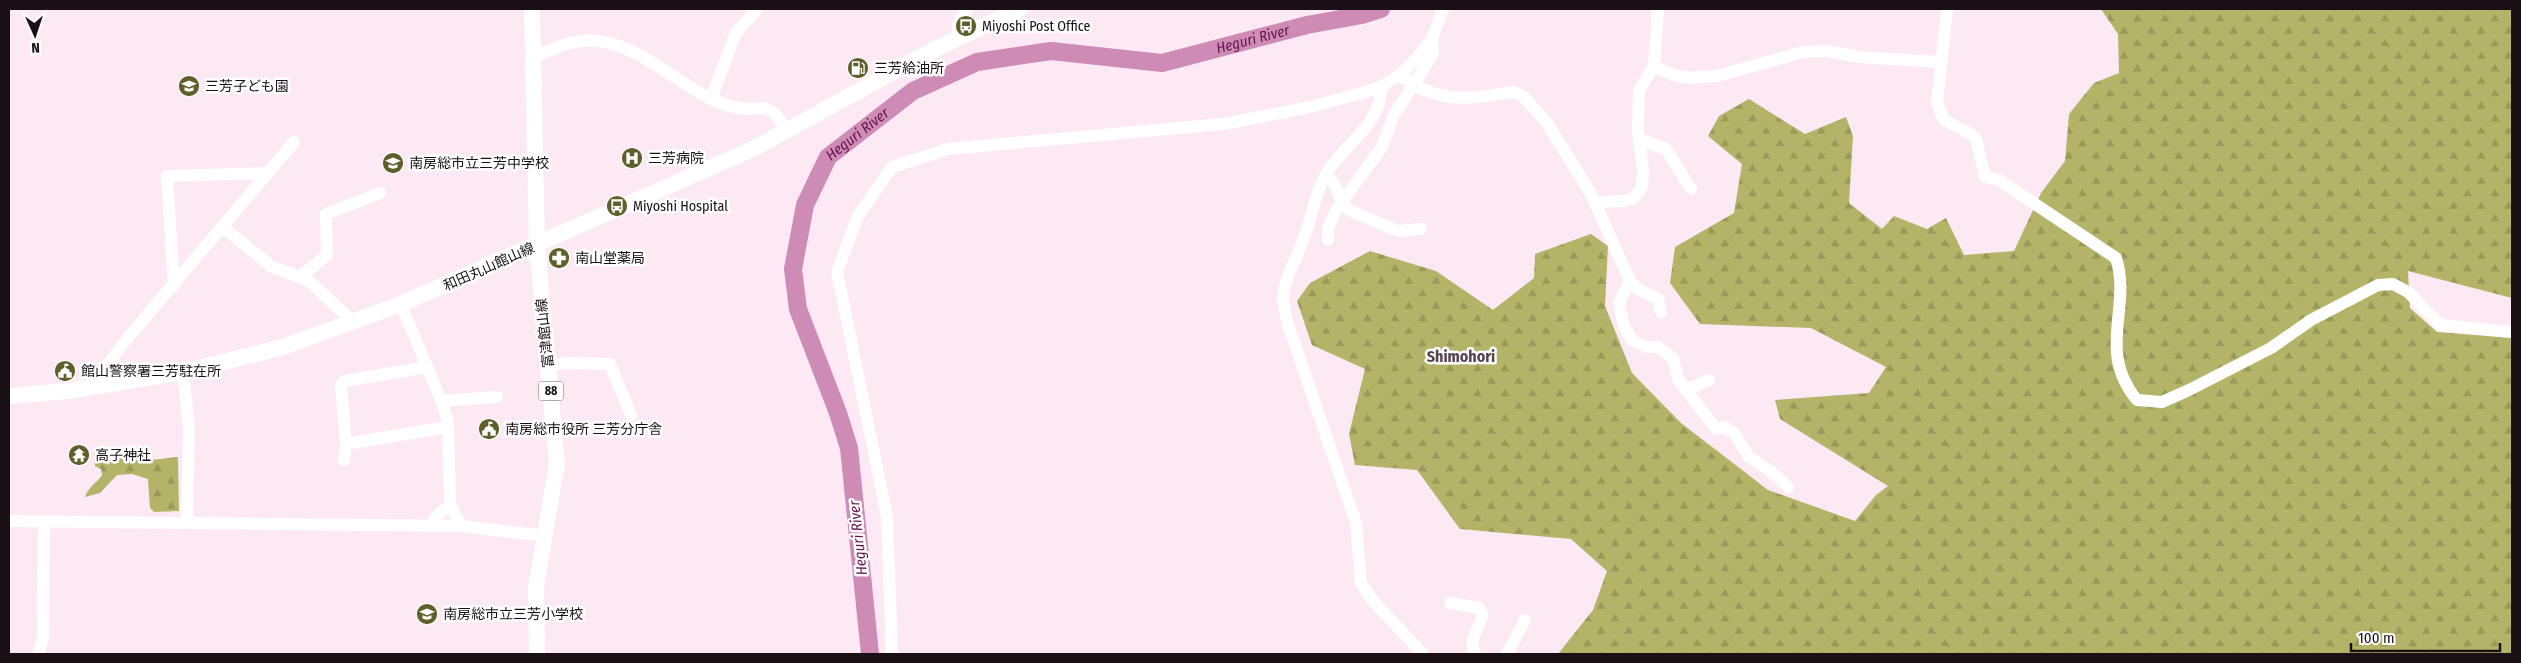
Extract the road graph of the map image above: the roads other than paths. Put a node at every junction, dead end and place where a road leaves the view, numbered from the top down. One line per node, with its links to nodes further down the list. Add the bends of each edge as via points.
1 (532, 9): 10 (main road, 富津館山線 / 88)
2 (757, 9): 16 (street, via 736,33)
3 (967, 9): 9 (street, via 958,25)
4 (1020, 9): 9 (main road, 和田丸山館山線)
5 (1443, 9): 8 (street)
6 (1658, 9): 12 (street)
7 (1947, 9): 11 (street)
8 (1432, 39): 13 (street); 14 (street, via 1433,52)
9 (958, 40): 17 (main road, 和田丸山館山線)
10 (533, 57): 16 (street, via 557,47 598,40 625,48); 29 (main road, 富津館山線 / 88)
11 (1941, 62): 12 (street, via 1858,57 1827,51 1803,52 1717,76 1688,78); 36 (street, via 1937,103 1944,120 1976,139 1985,177 1999,180 2116,258 2121,273 2116,358 2129,390 2137,400 2162,402 2189,390 2271,348 2311,320 2378,285 2392,284 2408,292 2440,325)
12 (1654, 66): 18 (street, via 1639,90)
13 (1400, 75): 14 (street); 15 (street)
14 (1413, 85): 24 (street, via 1446,98 1514,92 1523,96 1547,123); 25 (street, via 1394,115 1382,147)
15 (1382, 86): 21 (street, via 1375,114); 62 (street, via 1306,108 1223,124 948,148 892,167 858,216 837,272 888,516)
16 (711, 99): 17 (street, via 728,106 770,110)
17 (787, 131): 29 (main road, 和田丸山館山線)
18 (1639, 139): 22 (street, via 1666,149); 24 (street, via 1642,187 1634,198)
19 (294, 142): 20 (street)
20 (269, 173): 26 (street); 32 (street, via 167,176)
21 (1326, 175): 25 (street, via 1334,182); 63 (street, via 1303,243 1286,278 1283,299 1289,328 1356,523 1361,583 1372,600)
22 (1692, 189)
23 (380, 193): 30 (street, via 326,214 327,255)
24 (1595, 202): 31 (street)
25 (1343, 204): 27 (street, via 1351,211 1398,231); 28 (street, via 1328,229)
26 (224, 228): 30 (street, via 272,267); 32 (street)
27 (1421, 229)
28 (1328, 240)
29 (538, 245): 33 (main road, 和田丸山館山線); 37 (main road, 富津館山線 / 88)
30 (301, 276): 35 (street)
31 (1630, 280): 34 (street, via 1638,290 1658,299); 42 (street, via 1619,302 1624,326 1632,340 1646,347 1658,347 1673,358 1678,379)
32 (174, 286): 41 (street, via 126,340)
33 (401, 304): 35 (main road, 和田丸山館山線); 38 (street)
34 (1661, 312)
35 (353, 322): 39 (main road, 和田丸山館山線, via 283,347)
36 (2512, 332)
37 (549, 366): 46 (street, via 610,364); 57 (main road, 富津館山線 / 88, via 557,464)
38 (427, 367): 45 (street); 48 (street, via 344,381 341,386)
39 (183, 372): 41 (main road, 和田丸山館山線); 54 (street, via 189,428)
40 (1709, 380): 42 (street)
41 (90, 388): 43 (main road, 和田丸山館山線)
42 (1686, 390): 50 (street, via 1709,422 1716,428 1725,427 1734,433 1749,457)
43 (9, 396)
44 (497, 397): 45 (street)
45 (441, 401): 47 (street)
46 (630, 415)
47 (448, 427): 48 (street); 51 (street)
48 (346, 444): 49 (street)
49 (344, 460)
50 (1788, 487)
51 (451, 507): 55 (street, via 438,514); 56 (street)
52 (9, 521): 53 (street)
53 (44, 521): 54 (street); 60 (street, via 43,638)
54 (187, 523): 55 (street)
55 (432, 526): 56 (street)
56 (461, 526): 57 (street)
57 (545, 536): 61 (main road, 富津館山線 / 88, via 534,607)
58 (1450, 603): 64 (street, via 1478,608 1483,615 1472,641)
59 (1526, 620): 65 (street)
60 (38, 652)
61 (537, 654)
62 (892, 654)
63 (1423, 654)
64 (1475, 654)
65 (1507, 654)

